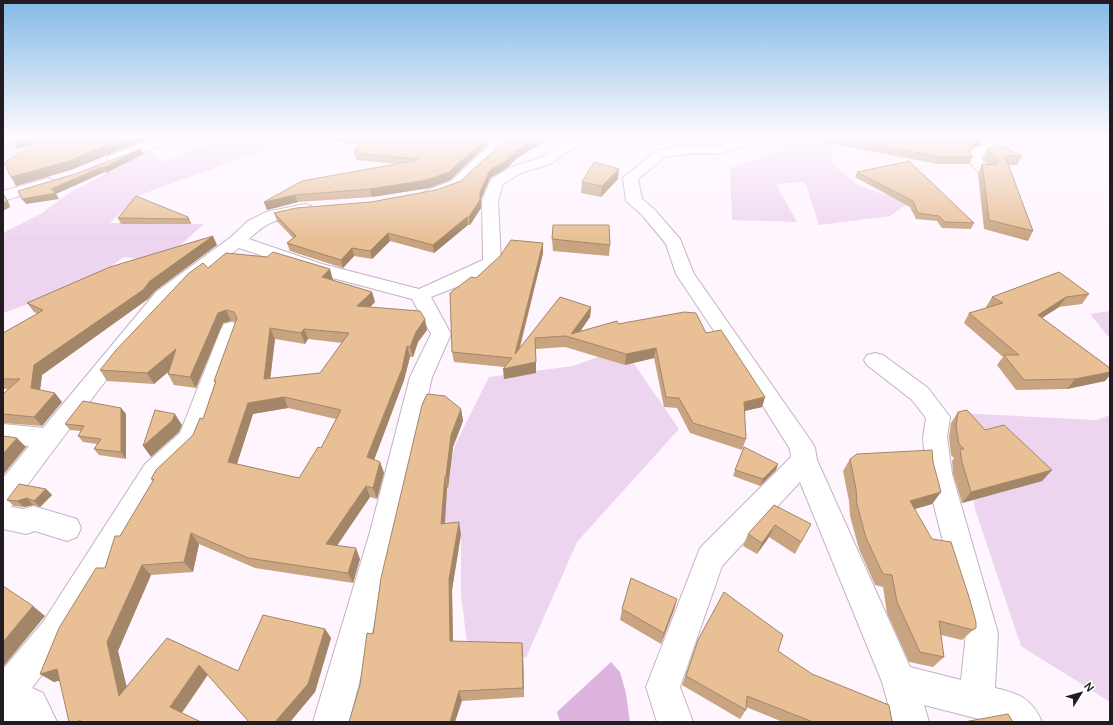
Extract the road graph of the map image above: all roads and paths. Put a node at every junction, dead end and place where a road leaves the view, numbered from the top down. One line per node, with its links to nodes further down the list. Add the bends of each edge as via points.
1 (469, 172): 6 (street, via 456,184)
2 (513, 172): 9 (street, via 496,182 490,200 492,263)
3 (638, 172): 14 (street, via 630,178 634,201 648,212 674,243 684,274 802,448)
4 (61, 179): 5 (street)
5 (3, 196)
6 (417, 196)
7 (319, 208): 8 (street, via 298,209 272,216 254,225)
8 (237, 241): 9 (street, via 316,268); 13 (street, via 163,296)
9 (420, 295): 24 (street, via 441,334 421,376 384,532)
10 (231, 329): 20 (street, via 190,438 154,472 54,634)
11 (875, 360): 21 (street, via 920,394 938,417 935,437 940,481 982,632)
12 (3, 434): 13 (street)
13 (49, 438): 15 (street)
14 (804, 460): 19 (street); 25 (street, via 710,558 663,687)
15 (13, 472): 16 (street)
16 (3, 498)
17 (3, 517): 18 (street, via 26,522 33,518)
18 (67, 528)
19 (899, 682): 21 (street); 26 (street)
20 (3, 696)
21 (977, 702): 27 (street, via 1010,709)
22 (3, 717): 23 (street, via 31,705)
23 (39, 722)
24 (331, 722)
25 (675, 722)
26 (911, 722)
27 (1024, 722)

